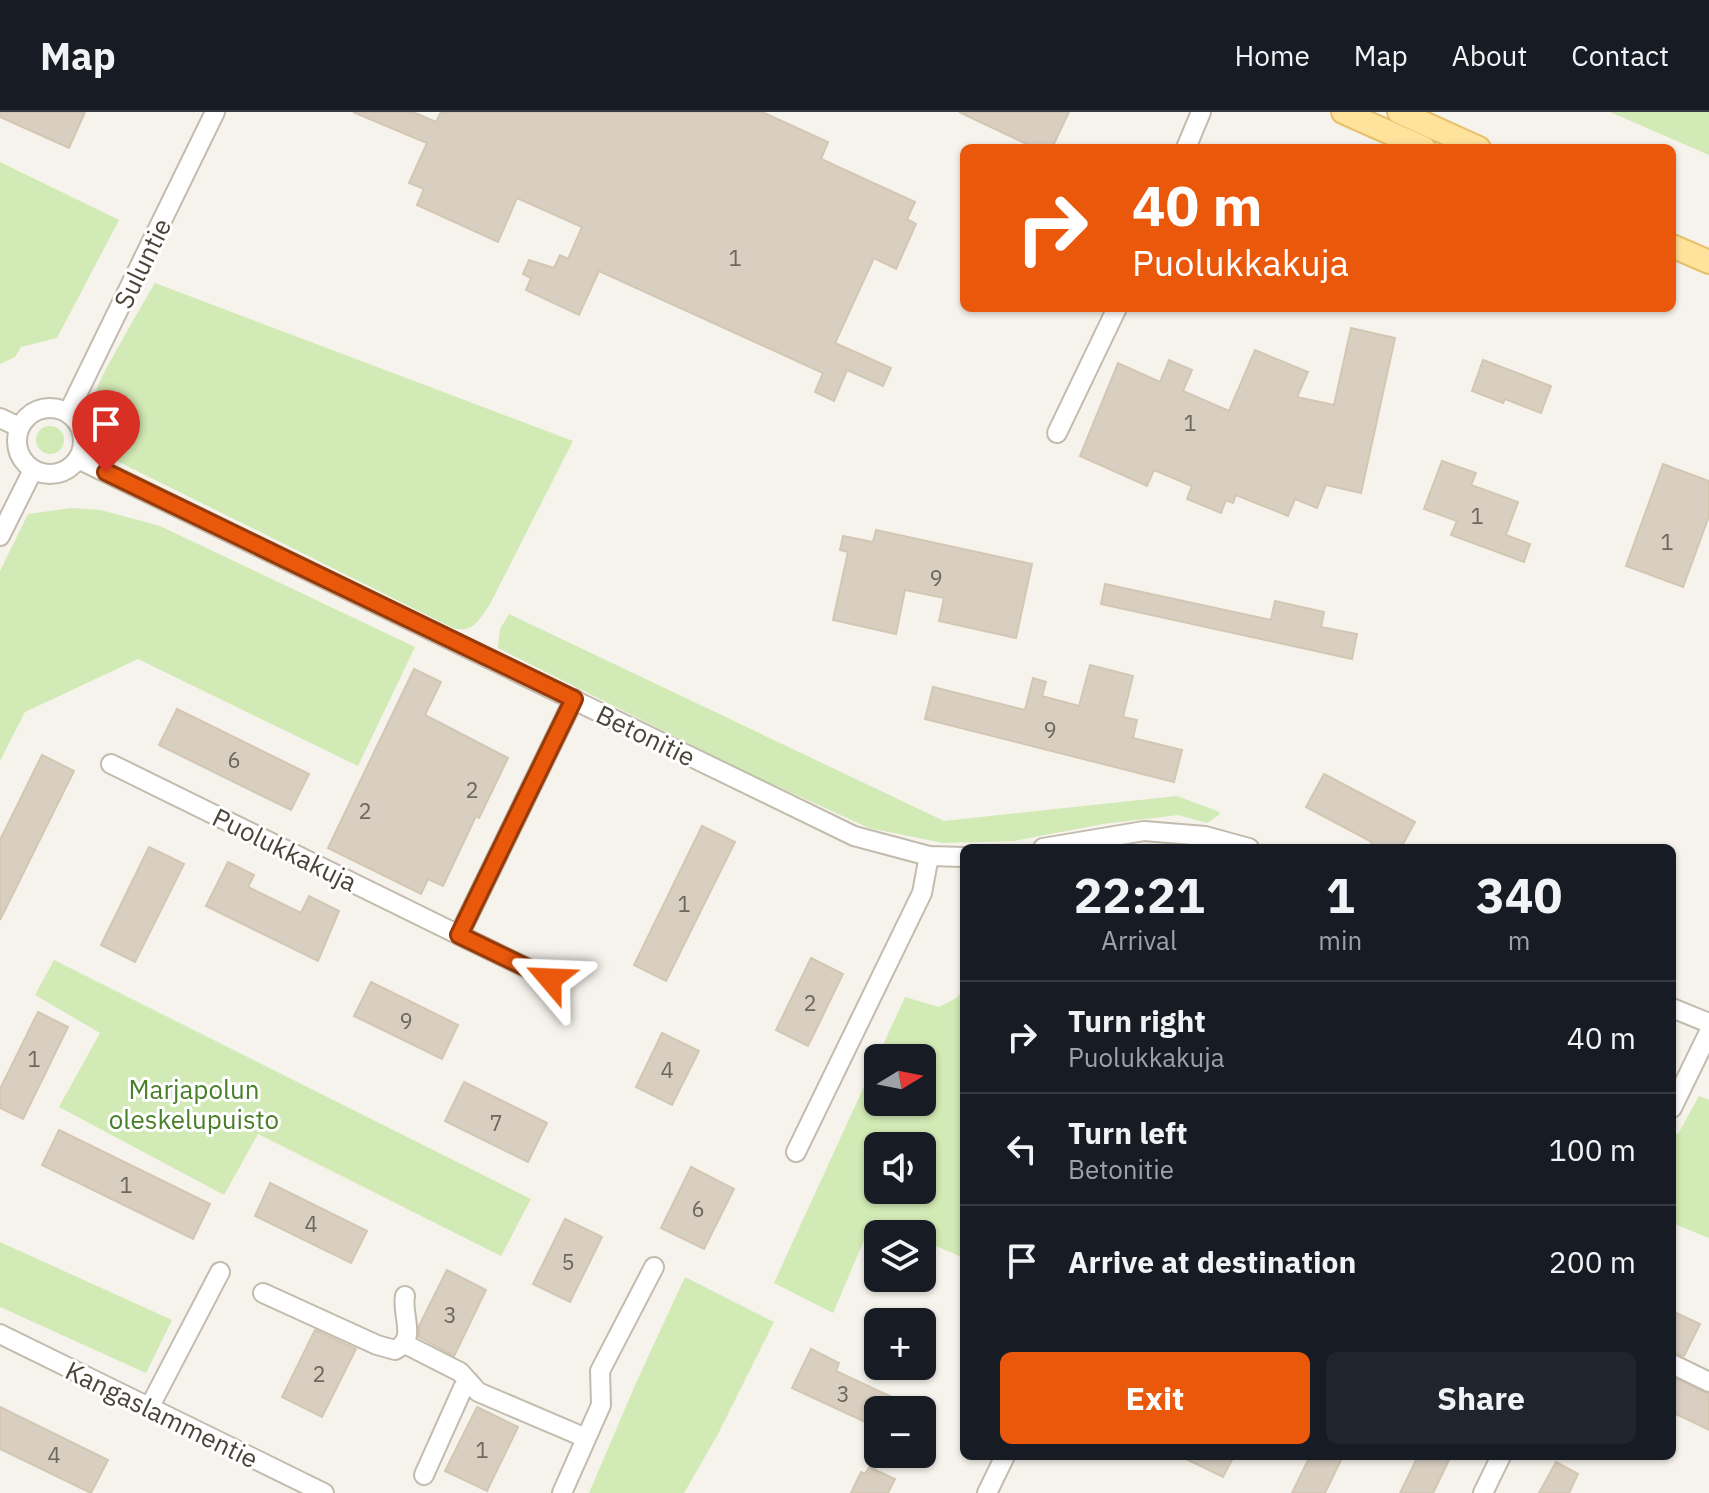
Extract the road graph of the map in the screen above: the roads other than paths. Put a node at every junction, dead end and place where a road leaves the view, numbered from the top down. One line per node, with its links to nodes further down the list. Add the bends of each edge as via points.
1 (215, 112): 11 (street, Suluntie)
2 (1201, 112): 5 (street)
3 (1343, 112): 6 (main road)
4 (1399, 112): 7 (main road)
5 (1188, 144)
6 (1415, 144)
7 (1470, 144)
8 (1676, 248): 9 (main road)
9 (1709, 262)
10 (1115, 312): 14 (street)
11 (68, 413): 13 (street, via 50,407 31,413); 15 (street, via 80,425)
12 (0, 418): 13 (street)
13 (19, 427): 16 (street, via 21,459)
14 (1057, 433)
15 (78, 459): 16 (street, via 66,470 50,474); 18 (street, Betonitie)
16 (33, 470): 17 (street)
17 (0, 536)
18 (574, 699): 22 (street, Betonitie, via 854,836); 24 (street)
19 (111, 764): 24 (street, Puolukkakuja)
20 (1067, 844): 21 (street, via 1144,831)
21 (1234, 844)
22 (929, 856): 23 (street, Betonitie); 30 (street, via 922,893)
23 (960, 857)
24 (459, 935): 25 (street, Puolukkakuja)
25 (550, 979)
26 (1676, 1010): 27 (street)
27 (1709, 1023)
28 (1709, 1032): 29 (street)
29 (1676, 1100)
30 (796, 1152)
31 (654, 1267): 41 (street, via 600,1371 601,1405)
32 (220, 1272): 40 (street)
33 (263, 1293): 36 (street, via 387,1349)
34 (405, 1296): 36 (street)
35 (0, 1334): 40 (street, Kangaslammentie)
36 (405, 1344): 38 (street, via 460,1372)
37 (1676, 1366): 39 (street)
38 (469, 1382): 41 (street, via 478,1392); 44 (street)
39 (1709, 1382)
40 (149, 1408): 46 (street, Kangaslammentie)
41 (586, 1438): 47 (street)
42 (1003, 1460): 48 (street)
43 (1500, 1460): 45 (street)
44 (424, 1475)
45 (1489, 1491)
46 (324, 1493)
47 (562, 1493)
48 (987, 1493)

